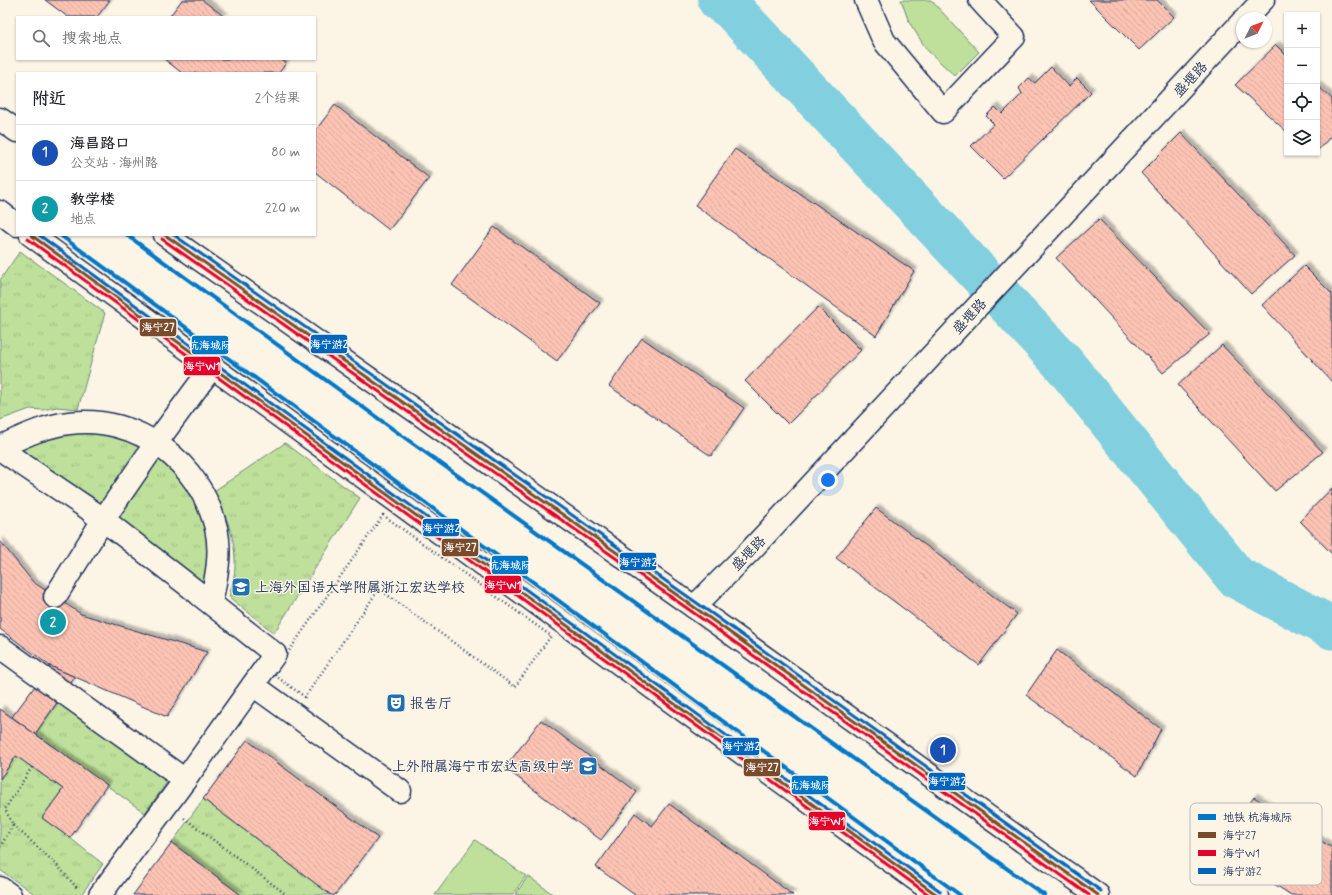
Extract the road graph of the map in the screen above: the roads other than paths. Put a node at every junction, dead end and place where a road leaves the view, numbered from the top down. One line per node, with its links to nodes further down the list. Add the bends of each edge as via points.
1 (866, 0): 2 (main road, via 884,41 943,112 1014,37)
2 (980, 0)
3 (1263, 0): 4 (main road)
4 (1252, 12)
5 (1236, 28): 17 (main road, 盛堰路, via 750,551)
6 (0, 119): 7 (main road)
7 (16, 130)
8 (0, 212): 9 (main road)
9 (16, 224)
10 (32, 236): 12 (main road)
11 (166, 236): 17 (main road)
12 (212, 367): 13 (main road); 25 (main road)
13 (156, 443): 14 (main road, via 113,425 91,422 47,427); 15 (main road); 15 (main road, via 172,454 187,470 210,508 216,529 218,552 211,603)
14 (0, 447)
15 (104, 520): 16 (main road); 19 (main road, via 275,654)
16 (55, 597)
17 (694, 607): 26 (main road)
18 (0, 647): 20 (main road)
19 (253, 684): 20 (main road); 21 (main road)
20 (185, 780): 24 (main road)
21 (400, 791)
22 (0, 888): 23 (main road)
23 (10, 895)
24 (100, 895)
25 (937, 895)
26 (1098, 895)

